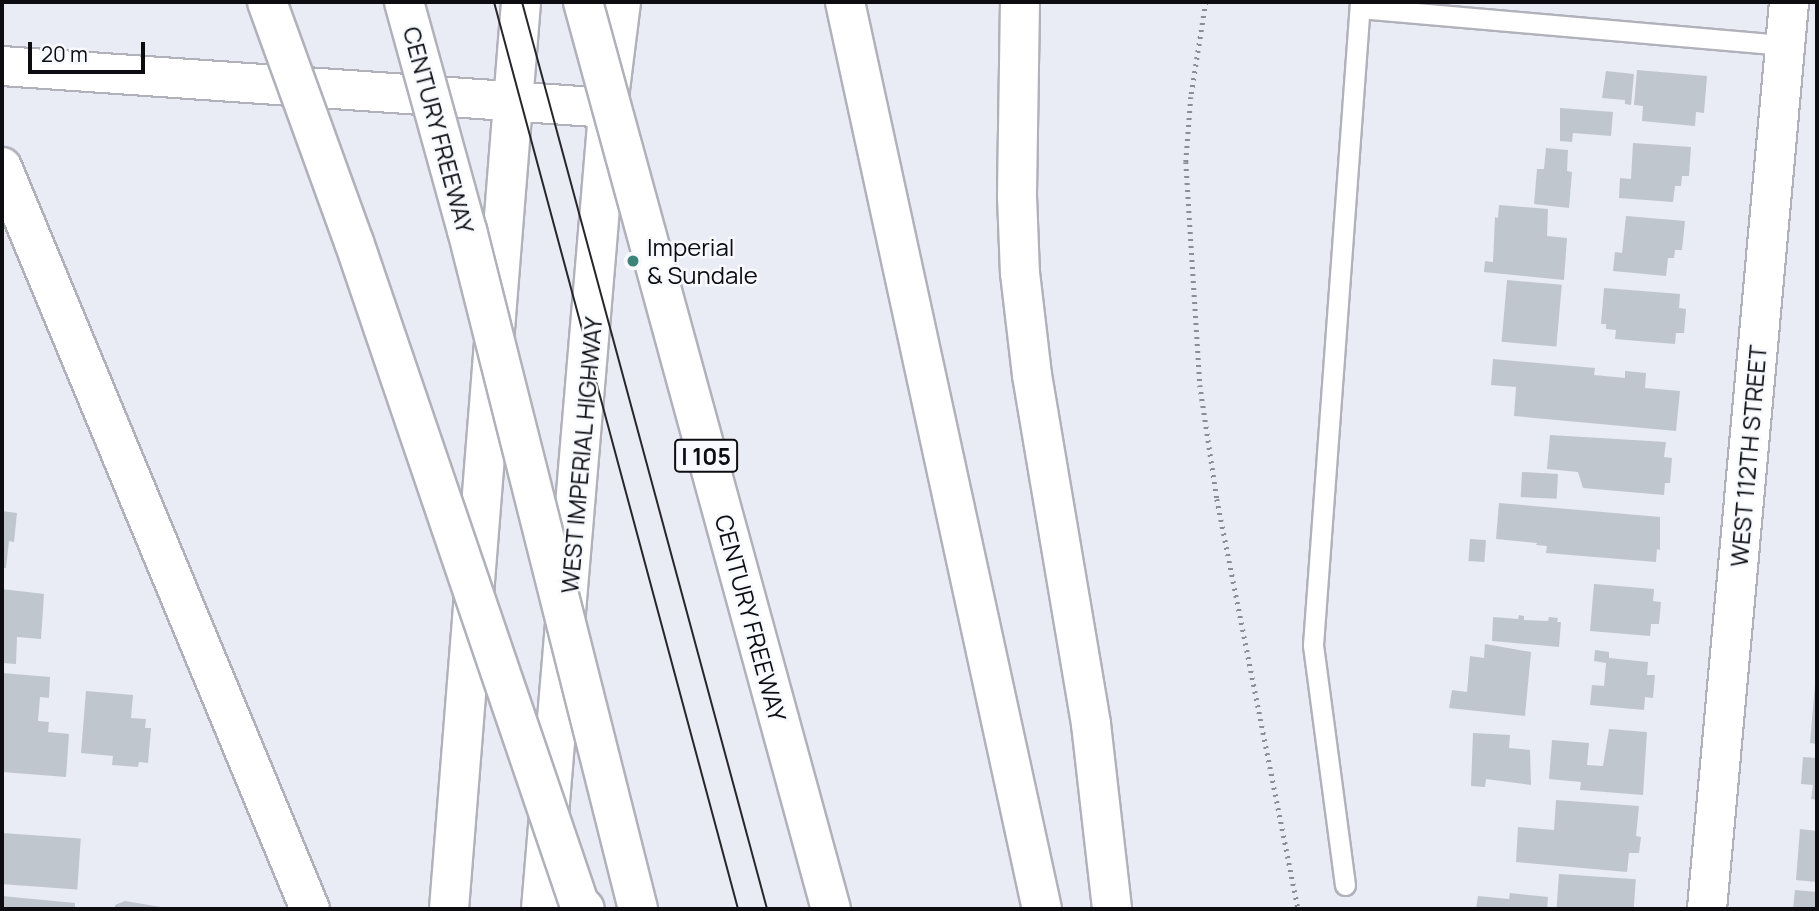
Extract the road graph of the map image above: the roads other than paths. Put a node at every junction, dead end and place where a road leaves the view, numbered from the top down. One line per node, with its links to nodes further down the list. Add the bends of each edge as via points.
1 (267, 2): 19 (main road, bridge)
2 (404, 2): 20 (main road, CENTURY FREEWAY, bridge, via 470,243)
3 (521, 2): 12 (main road)
4 (583, 2): 21 (main road, CENTURY FREEWAY / I 105, bridge)
5 (621, 2): 13 (main road, WEST IMPERIAL HIGHWAY)
6 (845, 2): 22 (main road)
7 (1020, 2): 23 (main road, via 1020,273 1032,375 1091,724)
8 (1790, 2): 10 (main road, WEST 112TH STREET)
9 (1360, 5): 10 (lane); 15 (lane, via 1313,645)
10 (1786, 45): 24 (main road, WEST 112TH STREET)
11 (2, 66): 12 (main road)
12 (511, 99): 13 (main road); 17 (main road)
13 (609, 108): 18 (main road, WEST IMPERIAL HIGHWAY)
14 (2, 167): 16 (main road)
15 (1345, 885)
16 (310, 909)
17 (449, 909)
18 (541, 909)
19 (585, 909)
20 (638, 909)
21 (831, 909)
22 (1042, 909)
23 (1112, 909)
24 (1707, 909)

